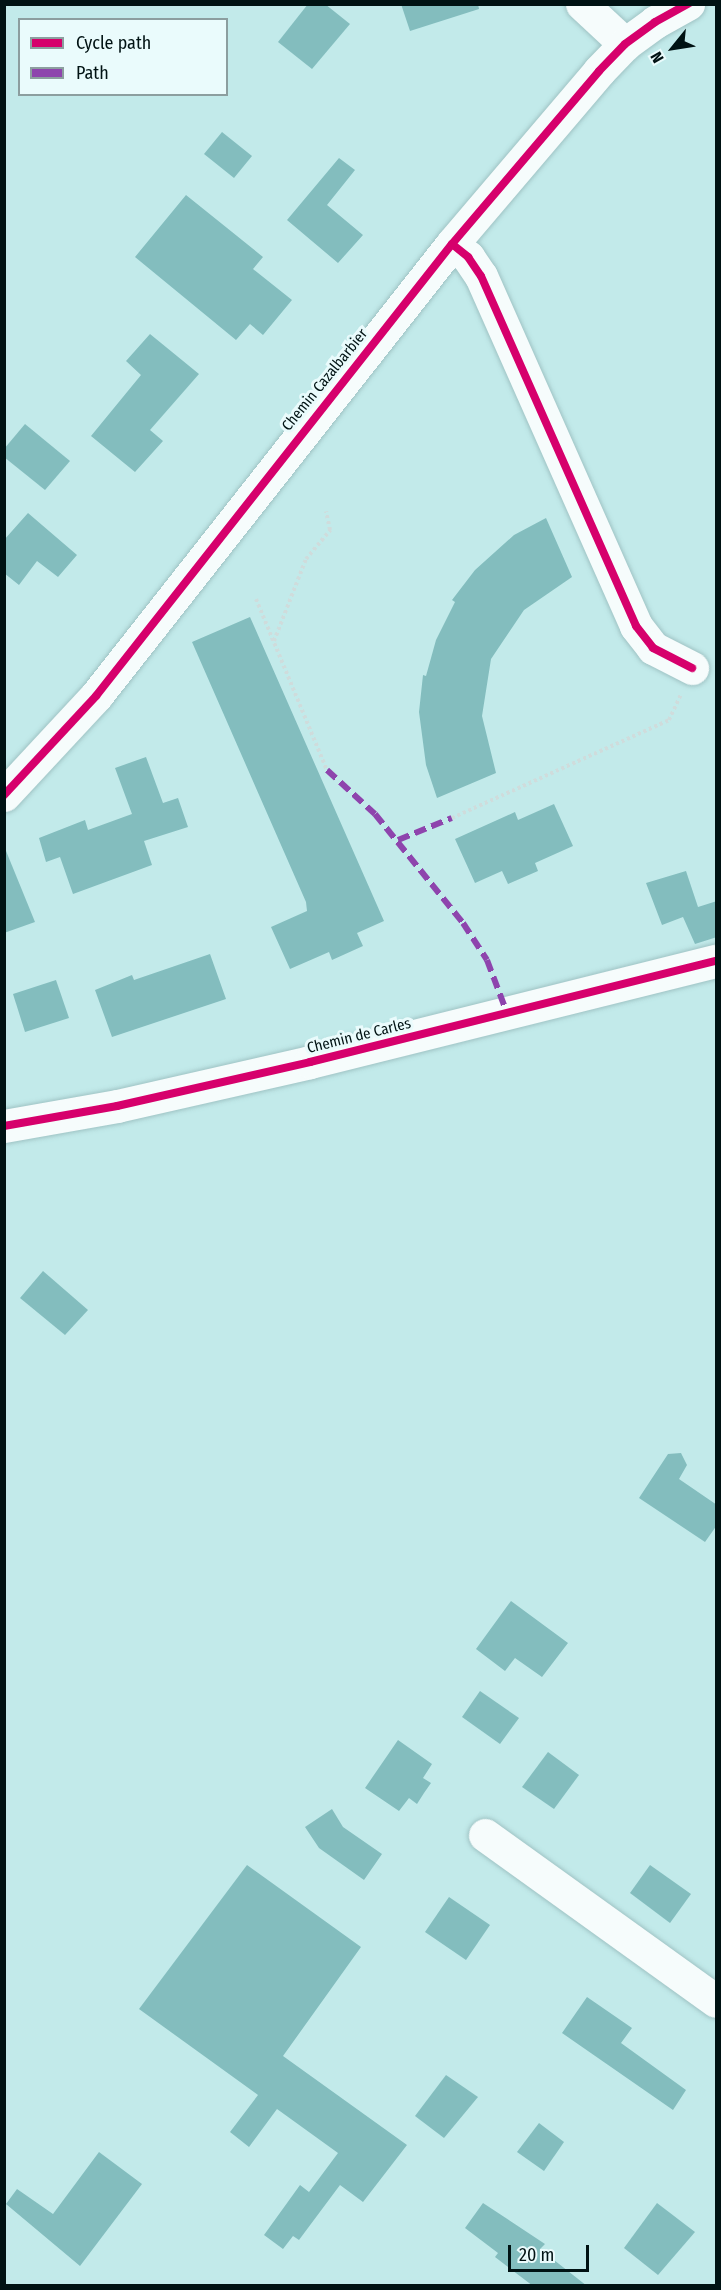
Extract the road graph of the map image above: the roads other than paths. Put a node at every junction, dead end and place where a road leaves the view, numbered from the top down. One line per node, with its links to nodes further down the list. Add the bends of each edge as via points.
1 (582, 4): 3 (street)
2 (688, 4): 3 (street, Chemin Cazalbarbier)
3 (625, 44): 4 (street, Chemin Cazalbarbier)
4 (452, 244): 5 (street, via 468,257 481,276 636,626 653,648); 6 (street, Chemin Cazalbarbier, via 111,677)
5 (692, 668)
6 (4, 795)
7 (717, 961): 8 (street, Chemin de Carles, via 310,1062 117,1106)
8 (4, 1126)
9 (485, 1836): 10 (street)
10 (717, 2001)

